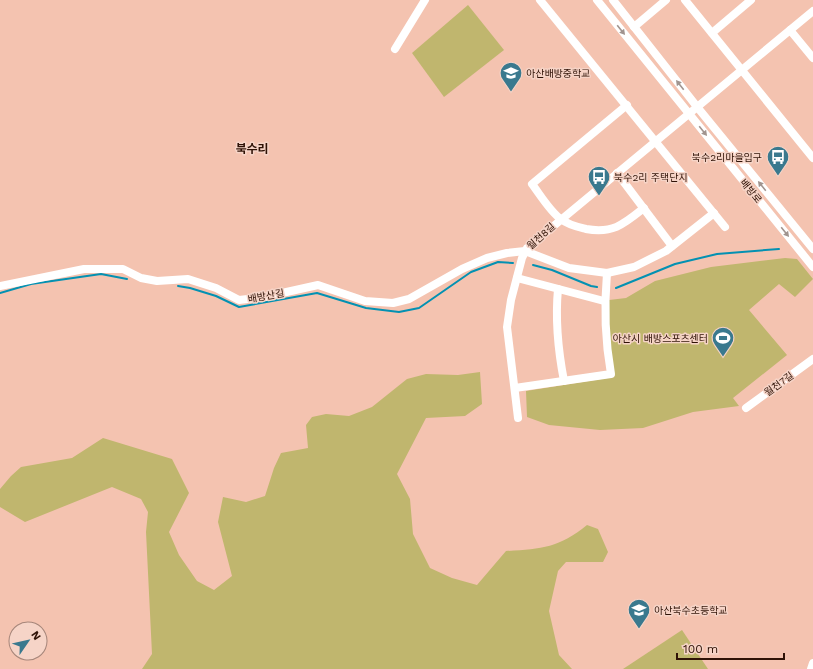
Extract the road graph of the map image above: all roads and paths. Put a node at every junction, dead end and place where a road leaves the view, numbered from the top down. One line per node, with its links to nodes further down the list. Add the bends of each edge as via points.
1 (425, 0): 12 (street)
2 (540, 0): 15 (street)
3 (597, 0): 17 (street, 배방로, one-way to 17)
4 (613, 0): 9 (street, 배방로)
5 (666, 0): 9 (street)
6 (685, 0): 11 (street)
7 (752, 0): 11 (street)
8 (813, 11): 10 (street)
9 (634, 27): 16 (street, 배방로, one-way to 9)
10 (790, 30): 13 (street); 14 (street)
11 (712, 33): 14 (street)
12 (395, 49)
13 (813, 58)
14 (742, 71): 16 (street); 19 (street)
15 (627, 105): 18 (street); 23 (street, via 532,184)
16 (698, 108): 17 (street); 26 (street, 배방로, one-way to 16)
17 (689, 115): 18 (street, 월천8길); 28 (street, 배방로, one-way to 28)
18 (657, 141): 20 (street, 월천8길); 22 (street)
19 (813, 158)
20 (618, 173): 21 (street); 23 (street, 월천8길)
21 (644, 208): 23 (street, via 611,230 598,231 577,227); 25 (street)
22 (714, 213): 24 (street); 25 (street)
23 (560, 219): 27 (street, 월천8길)
24 (725, 227)
25 (672, 246): 29 (street, via 634,267)
26 (813, 249)
27 (525, 251): 29 (street, via 569,268); 30 (street, 월천8길); 31 (street, 배방산길, via 487,258 462,268 409,299 393,303 365,301 318,285 239,300 216,288 188,279 157,282 123,269 84,269)
28 (813, 267)
29 (607, 273): 33 (street)
30 (517, 278): 32 (street); 36 (street, 월천8길, via 507,327)
31 (0, 286)
32 (558, 290): 33 (street); 35 (street, via 555,314)
33 (604, 302): 35 (street, via 605,340 611,374)
34 (813, 359): 37 (street, 월천7길)
35 (564, 381): 36 (street)
36 (515, 388): 38 (street, 월천8길)
37 (746, 408)
38 (518, 418)
39 (813, 664): 40 (street)
40 (811, 669)

